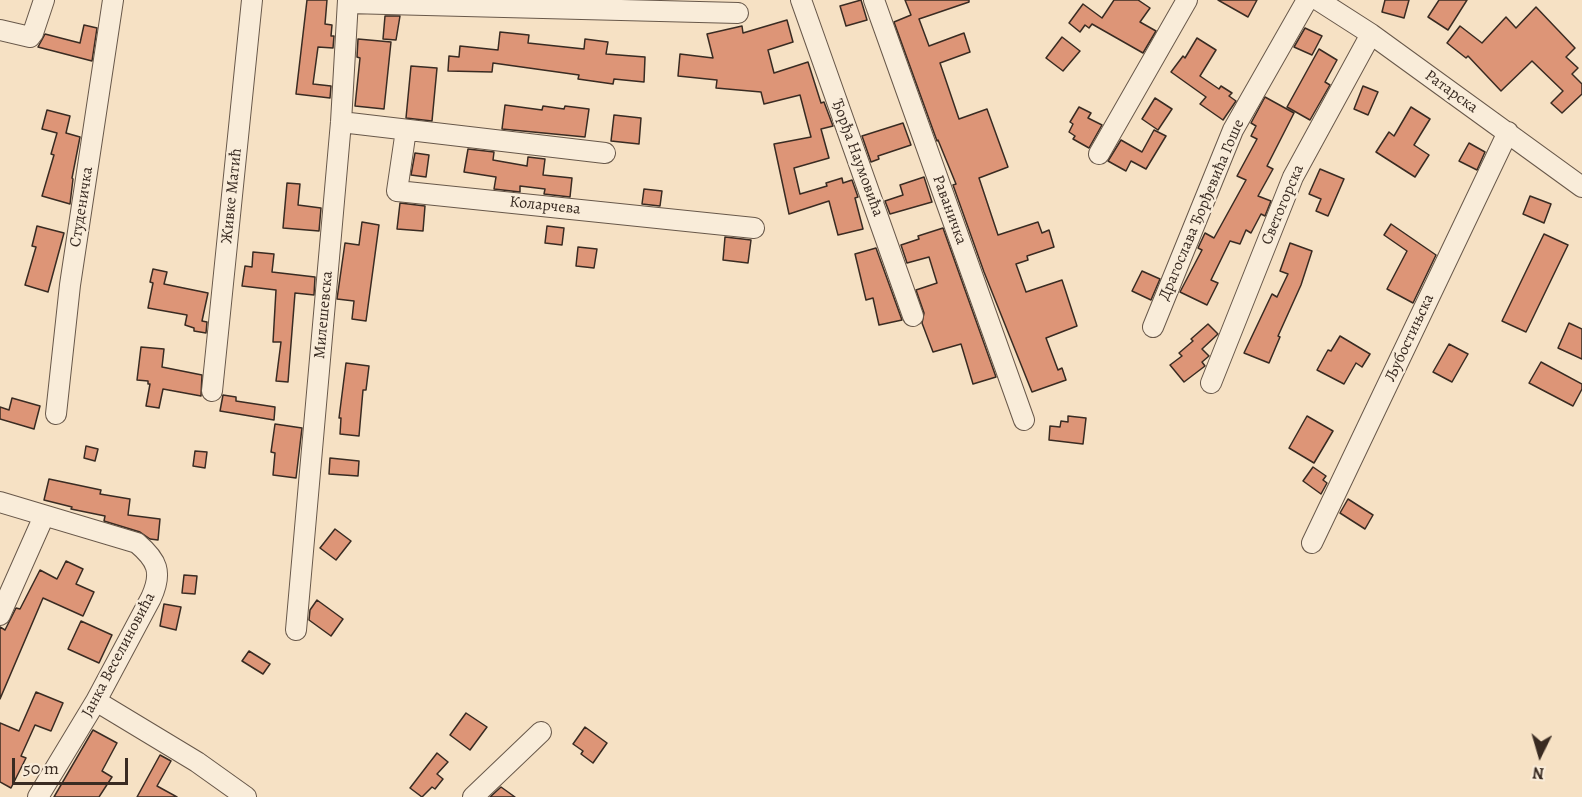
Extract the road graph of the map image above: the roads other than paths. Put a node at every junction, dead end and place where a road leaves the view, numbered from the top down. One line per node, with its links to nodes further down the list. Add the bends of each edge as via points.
1 (44, 0): 11 (street, via 30,37)
2 (113, 0): 24 (street, Студеничка, via 70,285)
3 (252, 0): 23 (street, Живке Матић)
4 (801, 0): 20 (street, Ђорђа Наумовића)
5 (874, 0): 25 (street, Раваничка)
6 (1187, 0): 17 (street)
7 (1307, 0): 21 (street, Драгослава Ђорђевића Гоше, via 1233,130)
8 (1318, 0): 12 (street, Ратарска)
9 (348, 1): 10 (street); 13 (street, Милешевска)
10 (738, 13)
11 (0, 30)
12 (1371, 34): 15 (street, Ратарска); 22 (street, Светогорска, via 1293,177)
13 (341, 122): 14 (street); 30 (street, Милешевска)
14 (406, 130): 16 (street); 19 (street, Коларчева, via 397,191)
15 (1508, 132): 18 (street, Ратарска); 28 (street, Љубостињска)
16 (605, 153)
17 (1099, 154)
18 (1582, 187)
19 (754, 228)
20 (914, 316)
21 (1153, 327)
22 (1211, 383)
23 (212, 391)
24 (56, 414)
25 (1024, 420)
26 (0, 502): 27 (street, Јанка Веселиновића)
27 (44, 516): 29 (street); 31 (street, Јанка Веселиновића, via 137,543 157,566 156,589)
28 (1312, 543)
29 (0, 615)
30 (296, 630)
31 (96, 701): 33 (street, Јанка Веселиновића); 34 (street, via 197,762)
32 (541, 732): 35 (street)
33 (41, 796)
34 (246, 797)
35 (473, 797)

